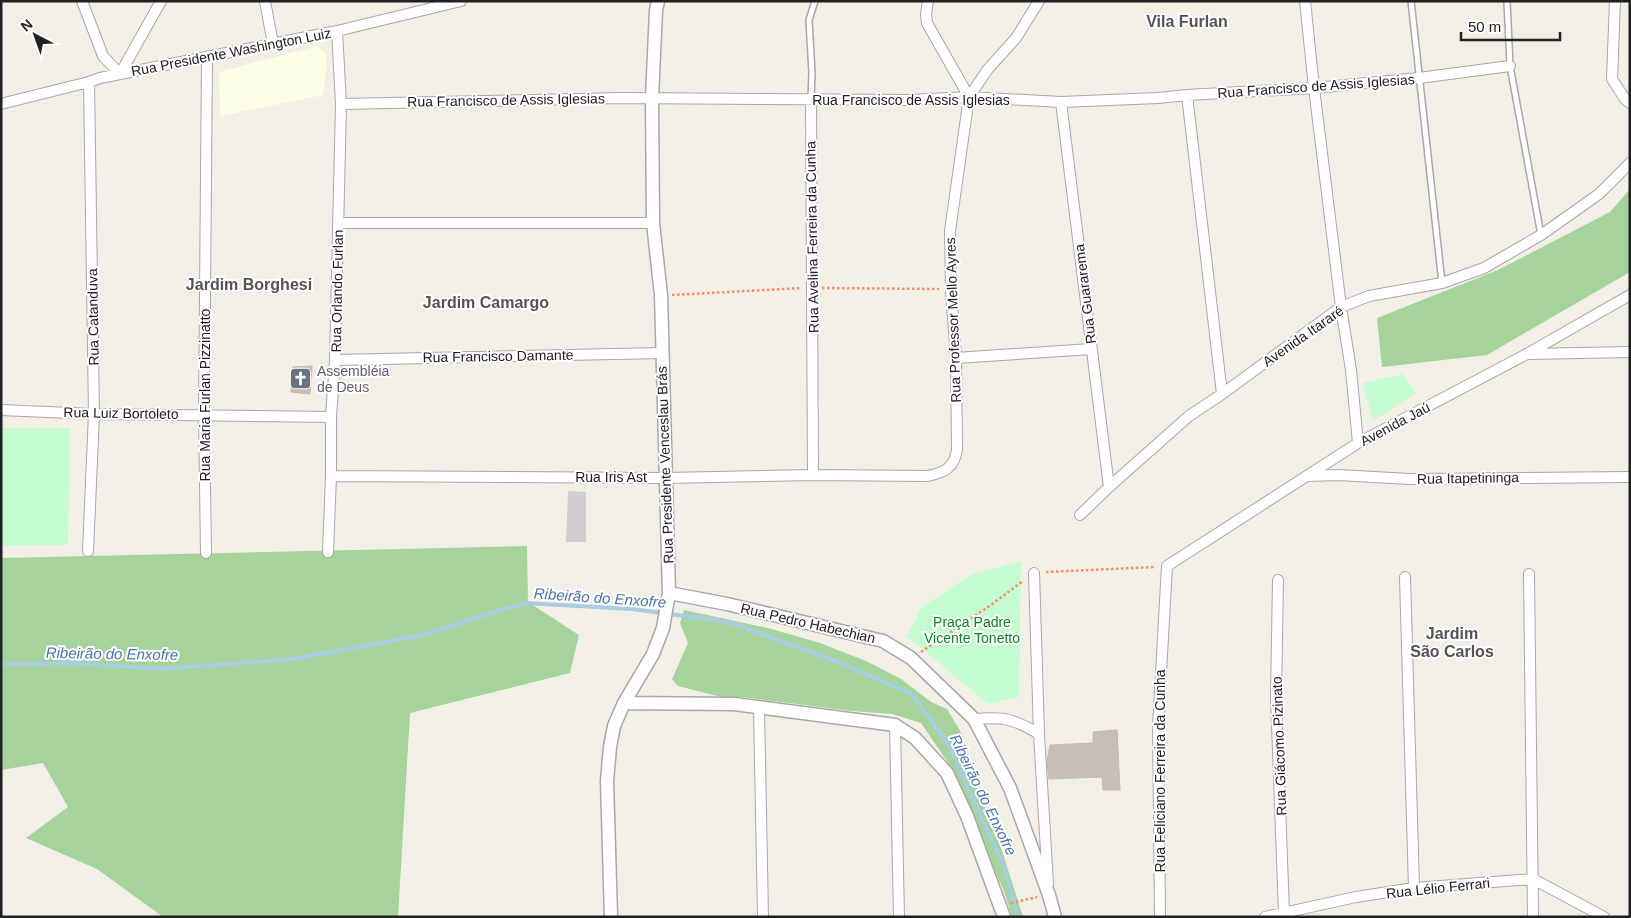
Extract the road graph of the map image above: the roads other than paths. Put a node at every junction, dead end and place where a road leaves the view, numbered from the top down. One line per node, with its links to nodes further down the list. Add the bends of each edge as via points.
1 (82, 1): 17 (street, via 103,56)
2 (161, 1): 17 (street)
3 (265, 1): 14 (street)
4 (462, 1): 13 (street, Rua Presidente Washington Luiz)
5 (658, 1): 23 (street, Rua Presidente Venceslau Brás)
6 (815, 1): 24 (lane, Rua Avelina Ferreira da Cunha, via 809,20)
7 (928, 1): 22 (street, via 927,23)
8 (1039, 1): 22 (street, via 1016,38)
9 (1305, 1): 20 (street)
10 (1411, 1): 18 (lane)
11 (1507, 1): 16 (lane)
12 (1615, 1): 26 (street, via 1612,79)
13 (337, 31): 14 (street, Rua Presidente Washington Luiz); 28 (street, Rua Orlando Furlan)
14 (273, 44): 15 (street, Rua Presidente Washington Luiz)
15 (207, 57): 17 (street, Rua Presidente Washington Luiz); 45 (street, Rua Maria Furlan Pizzinatto)
16 (1510, 66): 18 (street, Rua Francisco de Assis Iglesias); 32 (lane)
17 (120, 74): 19 (street, Rua Presidente Washington Luiz)
18 (1419, 78): 20 (street, Rua Francisco de Assis Iglesias); 33 (lane)
19 (89, 82): 27 (street, Rua Presidente Washington Luiz); 44 (street, Rua Catanduva)
20 (1314, 88): 21 (street, Rua Francisco de Assis Iglesias); 35 (street)
21 (1187, 95): 25 (street, Rua Francisco de Assis Iglesias); 42 (street)
22 (968, 97): 24 (street, Rua Francisco de Assis Iglesias); 25 (street, Rua Francisco de Assis Iglesias); 40 (street, Rua Professor Mello Ayres, via 950,230 950,290)
23 (652, 98): 24 (street, Rua Francisco de Assis Iglesias); 28 (street, Rua Francisco de Assis Iglesias); 31 (street, Rua Presidente Venceslau Brás)
24 (811, 100): 49 (street, Rua Avelina Ferreira da Cunha)
25 (1061, 102): 36 (street, Rua Guararema)
26 (1630, 103)
27 (1, 104)
28 (341, 104): 30 (street, Rua Orlando Furlan)
29 (1630, 164): 32 (street, Avenida Itararé, via 1599,194)
30 (338, 223): 31 (street); 41 (street, Rua Orlando Furlan)
31 (653, 223): 38 (street, Rua Presidente Venceslau Brás, via 661,295)
32 (1541, 235): 33 (street, Avenida Itararé, via 1484,268)
33 (1442, 283): 35 (street, Avenida Itararé, via 1370,296)
34 (1630, 295): 39 (street, Avenida Jaú)
35 (1341, 307): 42 (street, Avenida Itararé); 47 (street)
36 (1091, 349): 40 (street); 54 (street, Rua Guararema)
37 (1630, 352): 39 (street)
38 (662, 353): 41 (street, Rua Francisco Damante); 53 (street, Rua Presidente Venceslau Brás)
39 (1525, 355): 47 (street, Avenida Jaú)
40 (956, 358): 48 (street, Rua Professor Mello Ayres, via 957,450)
41 (335, 360): 46 (street, Rua Orlando Furlan)
42 (1222, 394): 54 (street, Avenida Itararé, via 1189,416)
43 (1, 410): 44 (street, Rua Luiz Bortoleto)
44 (94, 414): 45 (street, Rua Luiz Bortoleto); 56 (street, Rua Catanduva)
45 (204, 414): 46 (street, Rua Luiz Bortoleto); 58 (street, Rua Maria Furlan Pizzinatto)
46 (331, 417): 50 (street, Rua Orlando Furlan)
47 (1358, 443): 51 (street, Avenida Jaú)
48 (948, 469): 49 (street, Rua Iris Ast, via 927,476)
49 (813, 474): 53 (street, Rua Iris Ast)
50 (331, 476): 53 (street, Rua Iris Ast); 57 (street, Rua Orlando Furlan)
51 (1307, 476): 52 (street, Rua Itapetininga, via 1338,474 1410,479); 59 (street, Avenida Jaú)
52 (1630, 477)
53 (665, 478): 64 (street, Rua Presidente Venceslau Brás)
54 (1109, 487): 55 (street, Avenida Itararé)
55 (1080, 515)
56 (88, 551)
57 (328, 552)
58 (206, 553)
59 (1167, 566): 79 (street, Rua Feliciano Ferreira da Cunha, via 1158,726)
60 (1034, 573): 69 (street)
61 (1529, 574): 70 (street)
62 (1405, 577): 71 (street)
63 (1278, 580): 74 (street, Rua Giácomo Pizinato, via 1276,697)
64 (669, 593): 65 (street, Rua Presidente Venceslau Brás, via 663,628 653,654); 67 (street, Rua Pedro Habechian, via 883,640 919,665)
65 (624, 703): 66 (street, via 734,704); 75 (street, Rua Presidente Venceslau Brás, via 614,726 607,781)
66 (758, 708): 68 (street); 76 (street)
67 (974, 719): 69 (street, via 1010,719); 72 (street, Rua Pedro Habechian, via 1010,788)
68 (895, 725): 73 (street, via 915,738 947,773); 77 (street)
69 (1038, 734): 72 (street)
70 (1533, 880): 71 (street, Rua Lélio Ferrari); 81 (street); 82 (street)
71 (1414, 888): 74 (street, Rua Lélio Ferrari)
72 (1049, 895): 78 (street, Rua Pedro Habechian)
73 (1004, 911)
74 (1284, 913): 80 (street, Rua Lélio Ferrari)
75 (611, 917)
76 (763, 917)
77 (899, 917)
78 (1055, 917)
79 (1160, 917)
80 (1265, 917)
81 (1533, 917)
82 (1604, 917)

